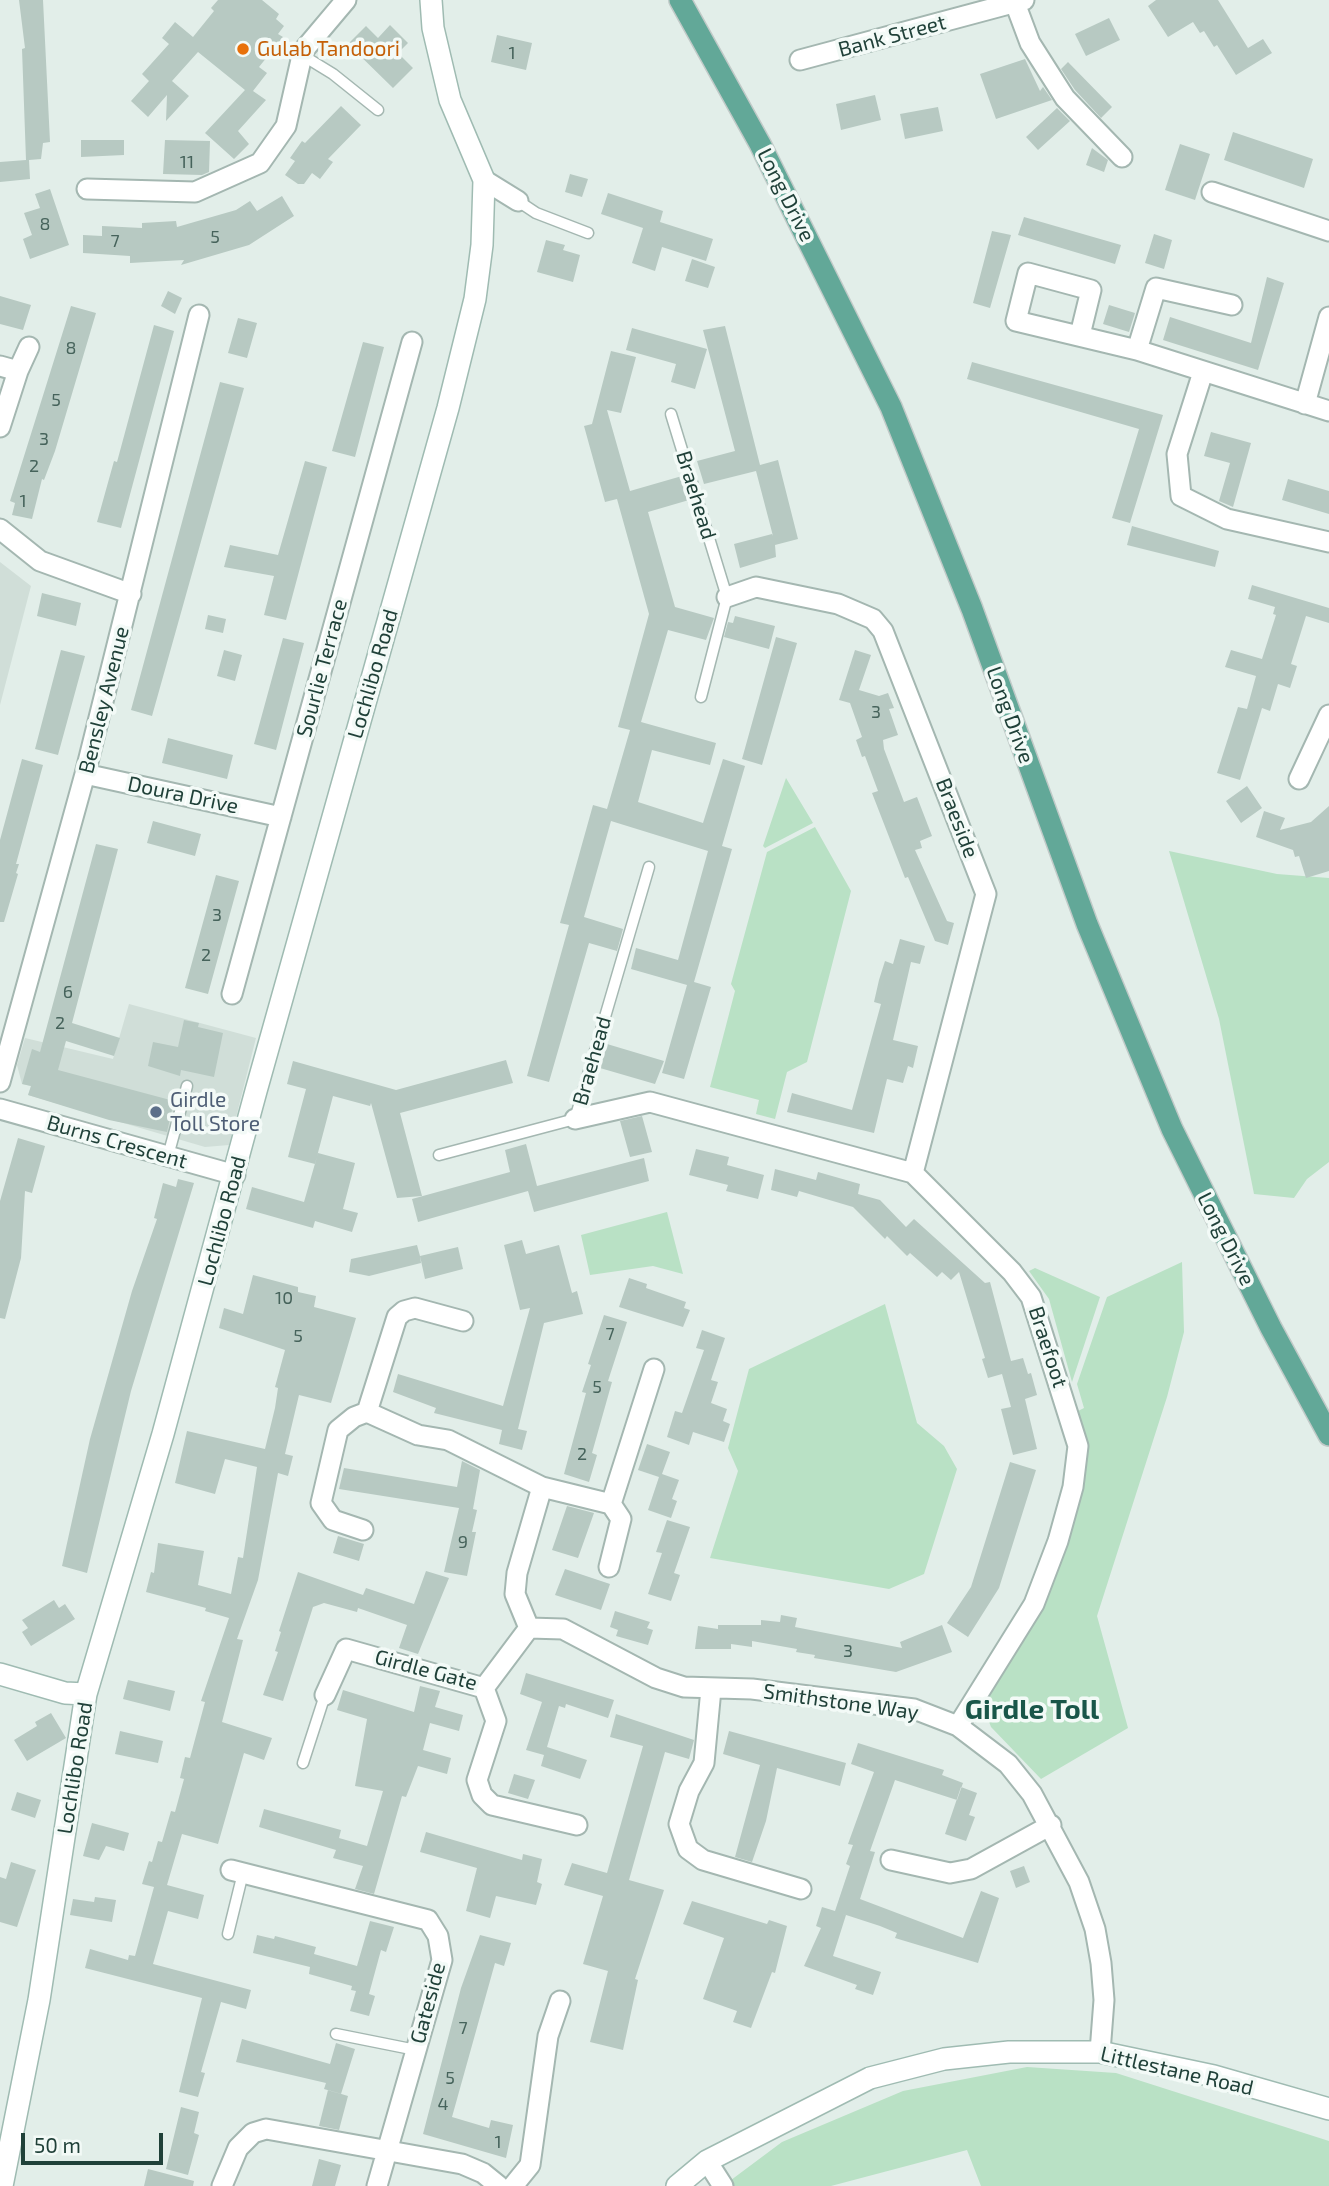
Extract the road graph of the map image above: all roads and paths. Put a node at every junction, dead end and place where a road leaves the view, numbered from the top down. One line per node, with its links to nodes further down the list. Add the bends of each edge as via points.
1 (346, 0): 5 (street)
2 (430, 0): 9 (street, via 450,100)
3 (680, 0): 50 (main road, Long Drive, via 760,144 891,407 972,610 1087,924 1172,1129)
4 (1019, 2): 6 (street, Bank Street); 8 (street, via 1030,43 1065,98)
5 (302, 55): 7 (lane); 10 (street, via 286,126 260,163 195,192)
6 (800, 60)
7 (378, 110)
8 (1122, 158)
9 (484, 180): 12 (street); 46 (street, Lochlibo Road, via 475,299 460,364)
10 (88, 189)
11 (1212, 192): 13 (street)
12 (518, 201): 14 (lane)
13 (1329, 231)
14 (588, 233)
15 (1231, 305): 21 (street, via 1156,288)
16 (199, 315): 30 (street, Bensley Avenue)
17 (1329, 317): 24 (street)
18 (1080, 335): 21 (street)
19 (412, 342): 36 (street, Sourlie Terrace)
20 (29, 347): 22 (street)
21 (1137, 350): 23 (street)
22 (9, 369): 27 (street)
23 (1203, 372): 24 (street); 29 (street, via 1177,454 1181,496 1227,520)
24 (1305, 404): 25 (street)
25 (1329, 411)
26 (671, 414): 31 (lane, Braehead)
27 (0, 427)
28 (0, 530): 30 (street, via 40,561)
29 (1329, 541)
30 (131, 594): 34 (street, Bensley Avenue)
31 (727, 597): 32 (lane); 45 (street, Braeside, via 756,587 838,604 873,619 941,773 986,894)
32 (701, 697)
33 (1329, 715): 35 (street)
34 (85, 774): 36 (street, Doura Drive); 39 (street, Bensley Avenue)
35 (1299, 779)
36 (281, 817): 38 (street, Sourlie Terrace)
37 (649, 867): 42 (lane, Braehead)
38 (232, 994)
39 (0, 1082)
40 (187, 1086): 44 (lane)
41 (0, 1109): 44 (street, Burns Crescent)
42 (575, 1119): 43 (lane, Braehead); 45 (street, via 650,1102)
43 (439, 1155)
44 (168, 1156): 46 (street, Burns Crescent)
45 (913, 1173): 61 (street, Braefoot, via 1031,1297 1078,1446 1073,1487 1058,1541 1034,1604)
46 (235, 1175): 59 (street, Lochlibo Road)
47 (463, 1321): 49 (street, via 415,1308 397,1317)
48 (654, 1369): 52 (street)
49 (367, 1412): 51 (street, via 418,1435 448,1440); 53 (street, via 338,1430 321,1503 333,1520)
50 (1329, 1435)
51 (542, 1487): 52 (street); 55 (street, via 515,1594)
52 (611, 1504): 54 (street, via 621,1519)
53 (363, 1530)
54 (609, 1567)
55 (529, 1628): 57 (street, Girdle Gate); 58 (street, Smithstone Way, via 563,1629 656,1678)
56 (0, 1674): 59 (street, via 65,1693)
57 (484, 1688): 60 (street, Girdle Gate, via 346,1649); 63 (street, via 496,1721 477,1780 482,1795 492,1805)
58 (711, 1689): 61 (street, Smithstone Way, via 752,1689 914,1709); 67 (street, via 704,1763 679,1824 688,1849 703,1860)
59 (86, 1694): 76 (street, Lochlibo Road, via 39,2000)
60 (326, 1695): 62 (lane)
61 (958, 1726): 64 (street, Smithstone Way, via 1008,1764)
62 (303, 1763)
63 (577, 1825)
64 (1051, 1825): 65 (street, via 971,1869 950,1873); 72 (street, Smithstone Way, via 1079,1882 1095,1929 1104,2000)
65 (891, 1860)
66 (237, 1872): 68 (lane, Gateside); 71 (street, Gateside, via 428,1920 438,1936 442,1960)
67 (801, 1889)
68 (228, 1934)
69 (561, 2001): 80 (street, via 548,2036 530,2165)
70 (336, 2034): 71 (lane)
71 (416, 2050): 74 (street, Gateside)
72 (1100, 2052): 73 (street, Littlestane Road, via 1214,2076); 75 (street, Littlestane Road, via 1009,2052 944,2059 870,2078)
73 (1329, 2109)
74 (386, 2151): 77 (street, via 266,2129 253,2133 239,2148); 78 (street, Gateside); 79 (street, via 462,2164)
75 (707, 2161): 81 (street, Littlestane Road); 82 (street)
76 (2, 2186)
77 (222, 2186)
78 (377, 2186)
79 (499, 2186)
80 (513, 2186)
81 (677, 2186)
82 (723, 2186)

